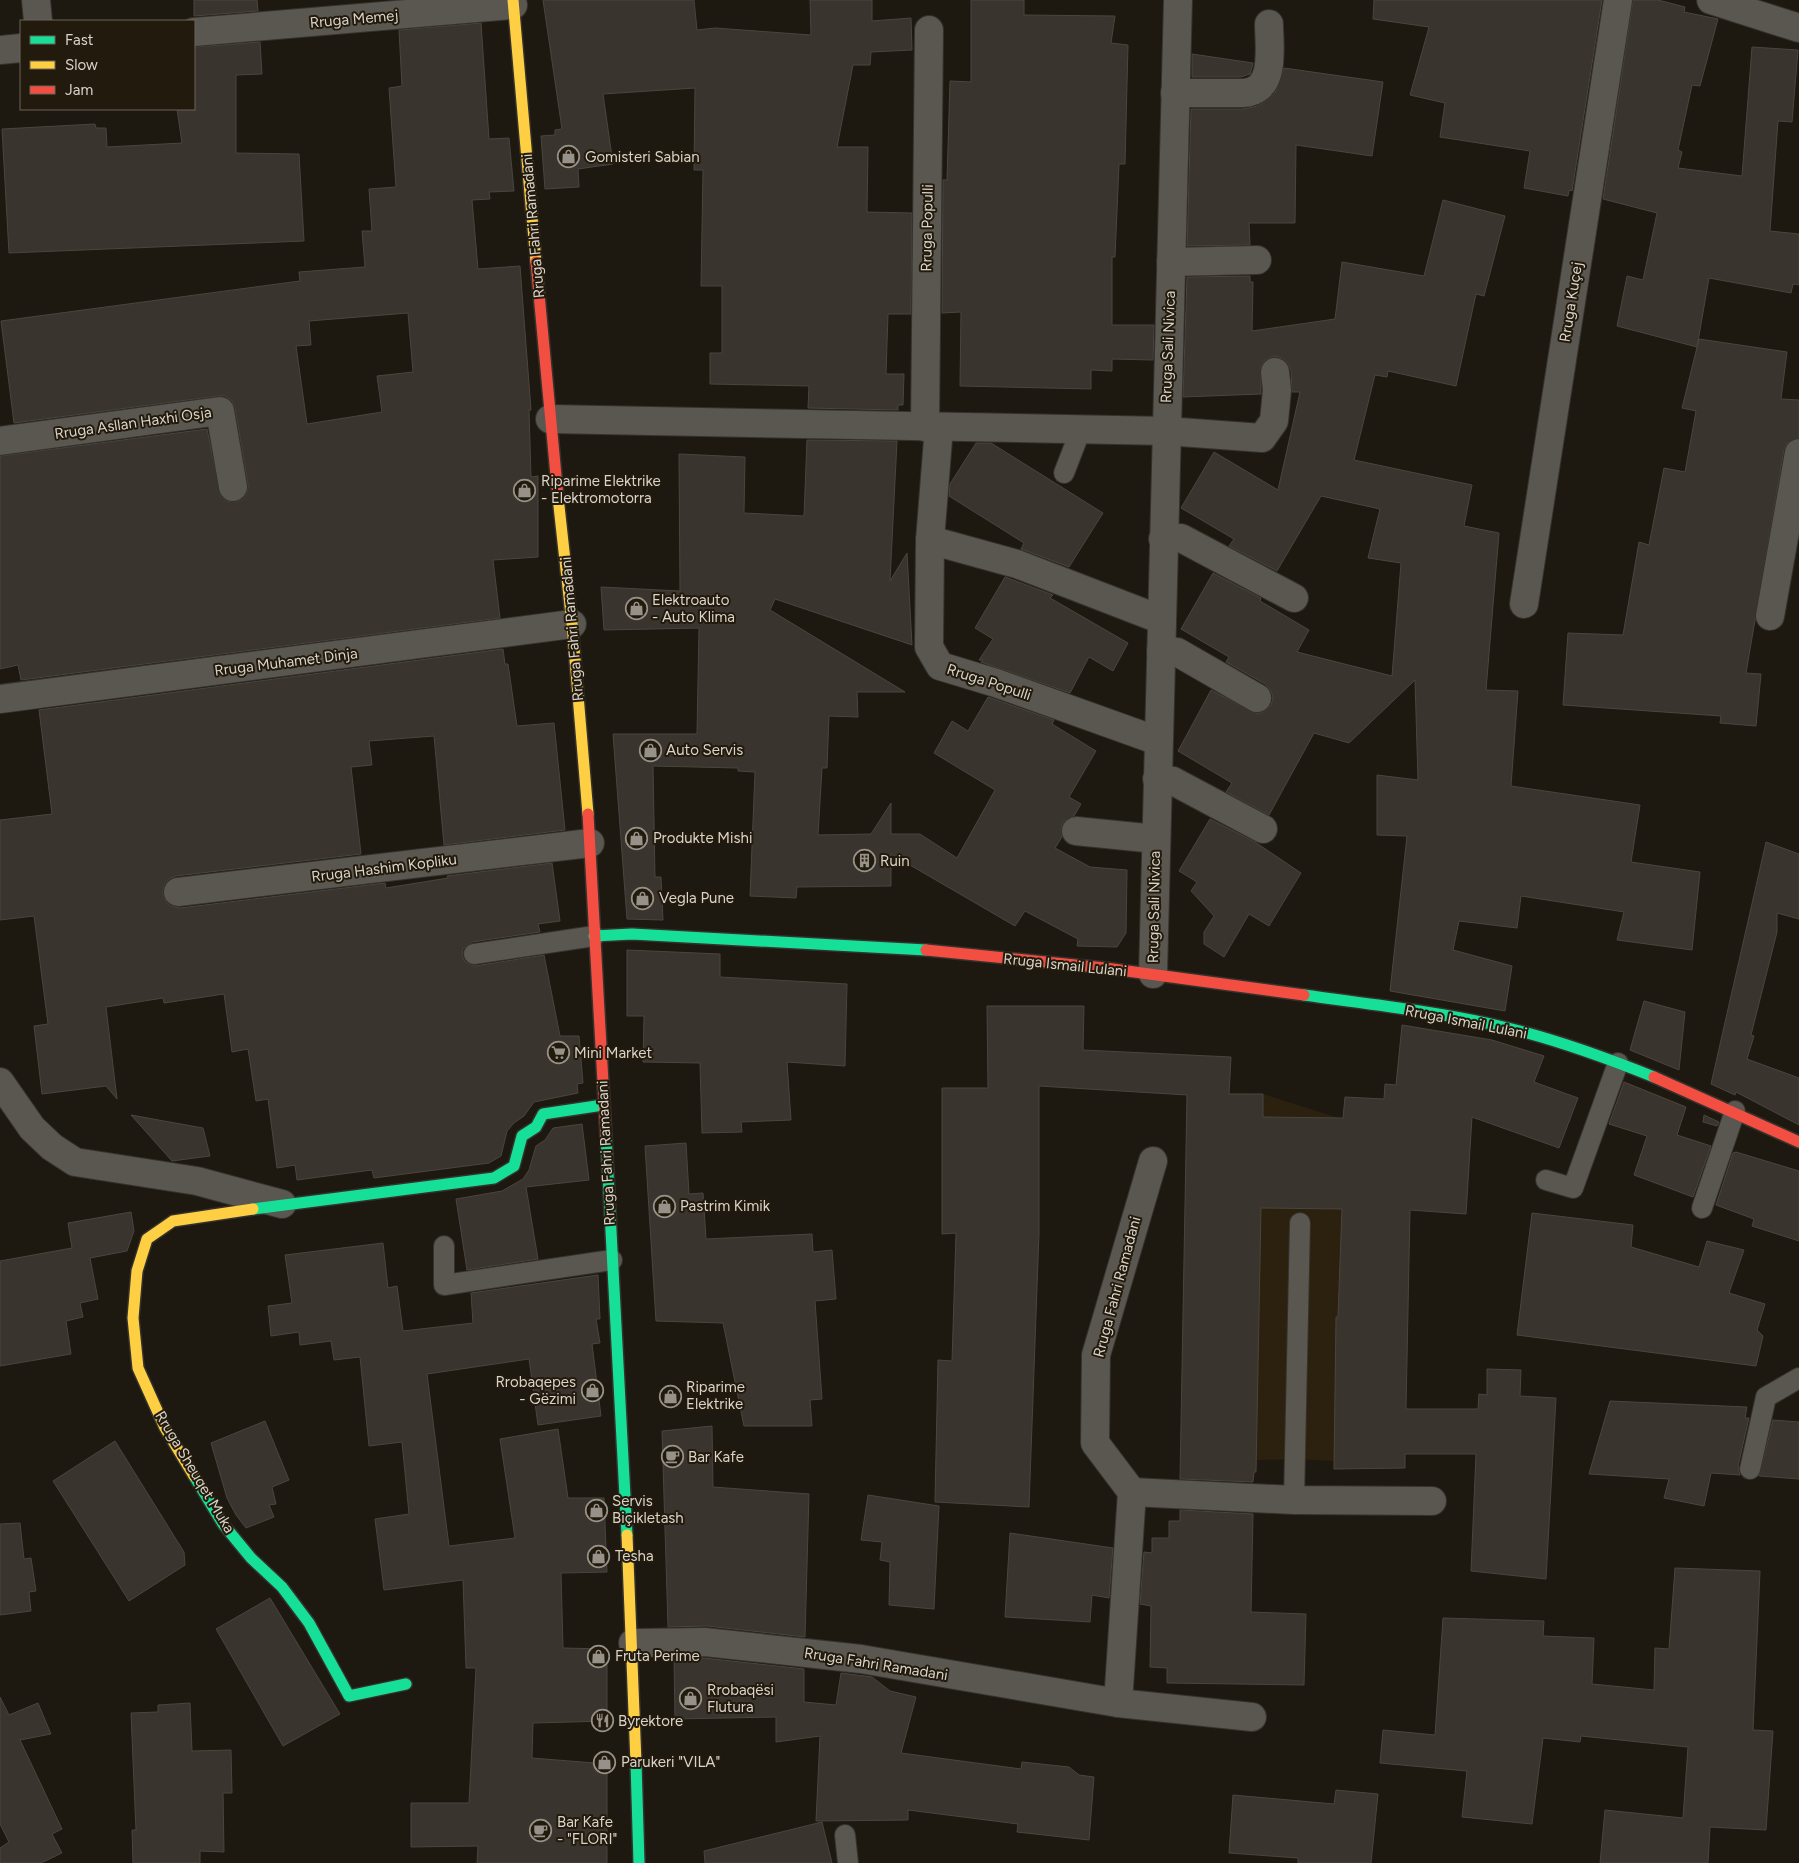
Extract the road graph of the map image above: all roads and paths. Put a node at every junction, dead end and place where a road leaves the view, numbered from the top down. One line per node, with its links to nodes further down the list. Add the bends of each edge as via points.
1 (36, 0): 7 (street)
2 (1178, 0): 14 (street, Rruga Sali Nivica)
3 (1618, 0): 29 (street, Rruga Kuçej)
4 (1711, 0): 6 (street)
5 (513, 2): 11 (street, Rruga Memej); 18 (street, Rruga Fahri Ramadani)
6 (1763, 8): 9 (street)
7 (38, 20)
8 (1269, 24): 14 (street, via 1269,66 1261,87 1243,93)
9 (1799, 28)
10 (929, 30): 19 (street, Rruga Populli)
11 (195, 32)
12 (20, 48): 13 (street)
13 (0, 50)
14 (1176, 93): 16 (street, Rruga Sali Nivica)
15 (1257, 260): 16 (street)
16 (1171, 262): 21 (street, Rruga Sali Nivica)
17 (1275, 372): 21 (street, via 1274,421 1262,438)
18 (550, 419): 19 (street); 32 (street, Rruga Fahri Ramadani)
19 (932, 427): 20 (street); 27 (street, Rruga Populli)
20 (1080, 429): 21 (street); 24 (lane)
21 (1166, 432): 26 (street, Rruga Sali Nivica)
22 (0, 441): 25 (street, Rruga Asllan Haxhi Osja, via 220,411)
23 (1799, 453): 30 (street)
24 (1064, 473)
25 (234, 487)
26 (1163, 538): 28 (street, via 1181,538); 31 (street, Rruga Sali Nivica)
27 (930, 540): 31 (street, via 1017,564); 36 (street, Rruga Populli, via 930,647 940,666)
28 (1294, 598)
29 (1524, 604)
30 (1770, 616)
31 (1162, 620): 33 (street, Rruga Sali Nivica)
32 (572, 624): 35 (street, Rruga Muhamet Dinja); 41 (street, Rruga Fahri Ramadani)
33 (1160, 651): 34 (street, via 1177,652); 36 (street, Rruga Sali Nivica)
34 (1257, 698)
35 (0, 699)
36 (1158, 741): 37 (street, Rruga Sali Nivica)
37 (1158, 779): 38 (street, via 1173,781); 40 (street, Rruga Sali Nivica)
38 (1263, 829)
39 (1076, 832): 40 (street, Rruga Sali Nivica)
40 (1156, 839): 45 (street, Rruga Sali Nivica)
41 (590, 843): 42 (street, Rruga Hashim Kopliku); 43 (street, Rruga Fahri Ramadani)
42 (178, 892)
43 (594, 936): 44 (lane); 45 (street, Rruga Ismail Lulani, via 632,934 919,949); 48 (street, Rruga Fahri Ramadani)
44 (474, 954)
45 (1153, 974): 46 (street, Rruga Ismail Lulani, via 1502,1027 1560,1042)
46 (1618, 1063): 49 (street, Rruga Ismail Lulani); 52 (lane, via 1573,1188)
47 (0, 1082): 53 (street, Rruga Sheuqet Muka, via 32,1128 52,1148 75,1162 198,1182)
48 (603, 1105): 53 (street, Rruga Sheuqet Muka, via 543,1114 536,1126 522,1136 514,1166 494,1178); 57 (street, Rruga Fahri Ramadani)
49 (1735, 1112): 50 (street, Rruga Ismail Lulani); 54 (lane)
50 (1799, 1142)
51 (1153, 1161): 60 (street, Rruga Fahri Ramadani, via 1096,1355 1095,1443)
52 (1546, 1180)
53 (282, 1204): 64 (street, Rruga Sheuqet Muka, via 174,1221 147,1239 137,1271 133,1318 138,1368 165,1428 223,1524 251,1558 282,1587 309,1623 349,1696)
54 (1702, 1208)
55 (1300, 1223): 61 (lane)
56 (444, 1246): 57 (lane, via 444,1285)
57 (612, 1260): 63 (street, Rruga Fahri Ramadani)
58 (1799, 1378): 59 (lane, via 1766,1396)
59 (1750, 1469)
60 (1132, 1492): 61 (street); 65 (street)
61 (1294, 1500): 62 (street)
62 (1432, 1501)
63 (633, 1643): 65 (street, Rruga Fahri Ramadani, via 705,1642 861,1659); 68 (street, Rruga Fahri Ramadani)
64 (406, 1684)
65 (1118, 1703): 66 (street, Rruga Fahri Ramadani)
66 (1252, 1717)
67 (845, 1836): 69 (lane)
68 (639, 1863)
69 (848, 1863)

